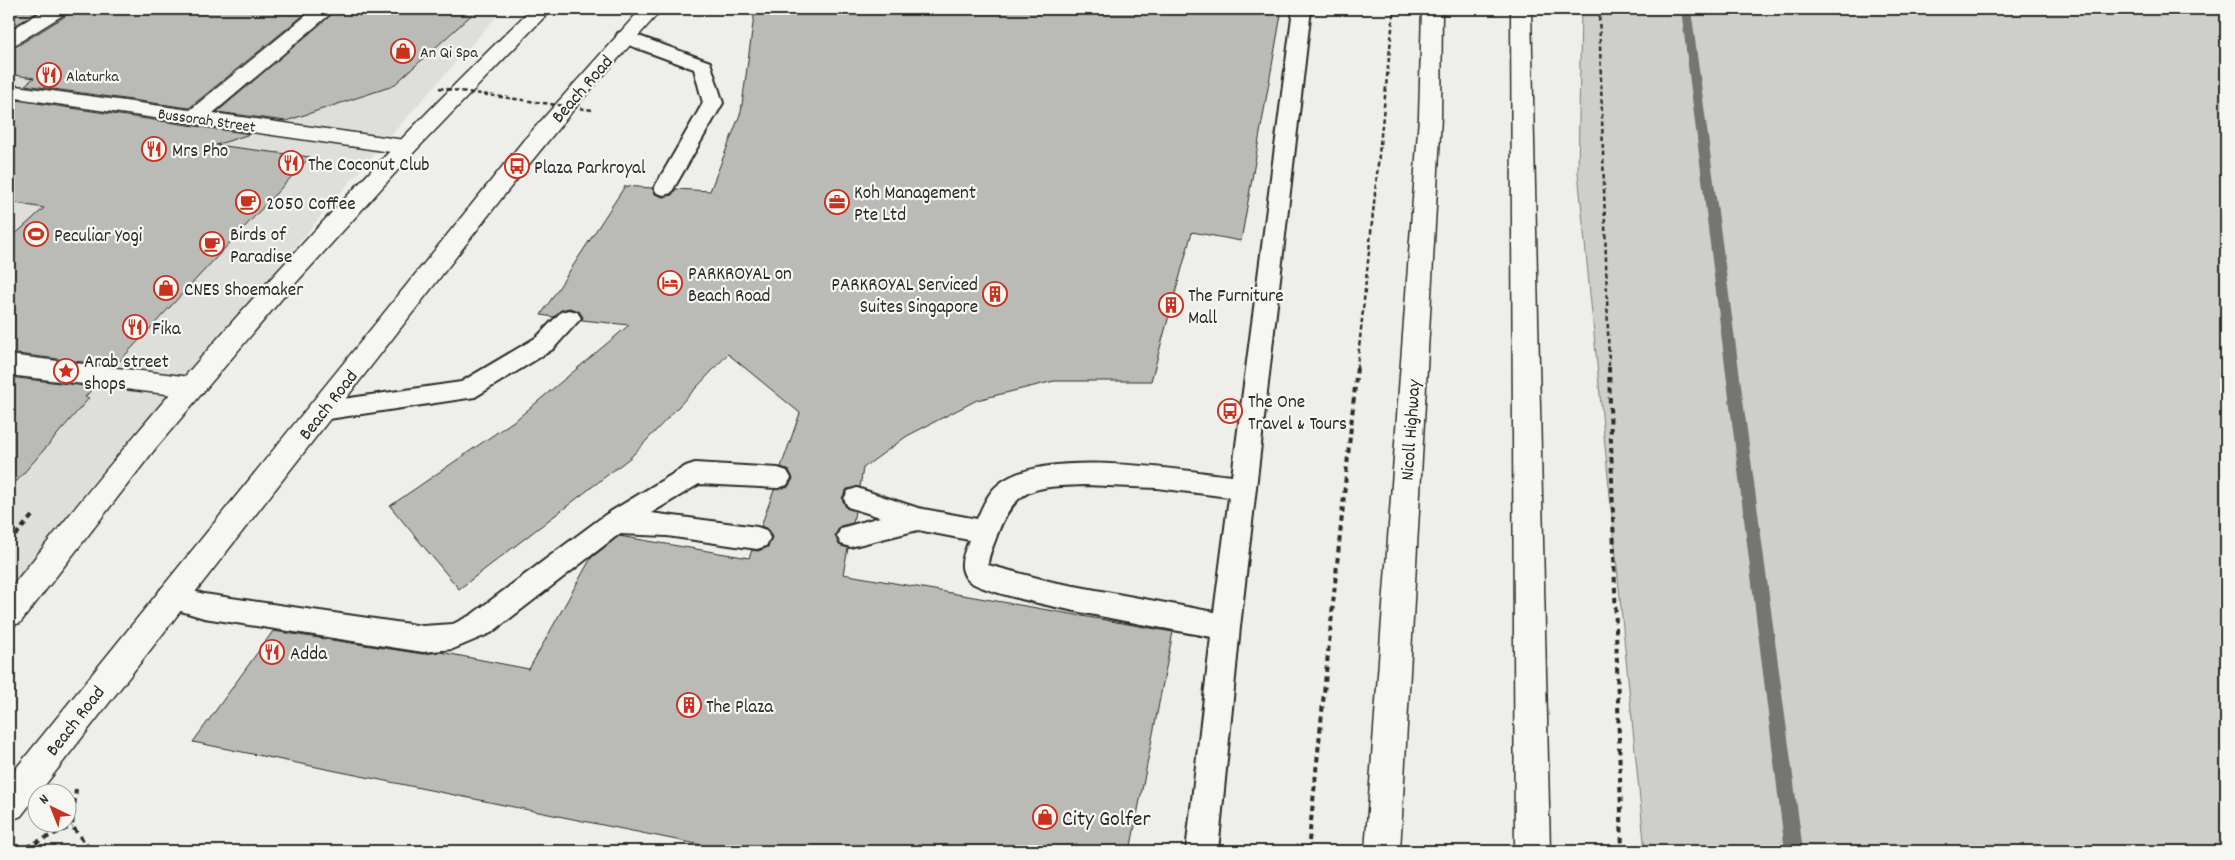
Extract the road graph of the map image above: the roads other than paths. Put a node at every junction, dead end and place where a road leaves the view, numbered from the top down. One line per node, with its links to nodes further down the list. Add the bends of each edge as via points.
1 (59, 9): 9 (main road)
2 (326, 9): 11 (main road)
3 (542, 9): 12 (main road)
4 (652, 9): 8 (main road, Beach Road)
5 (1302, 9): 19 (lane)
6 (1432, 9): 31 (main road, Nicoll Highway, via 1430,117)
7 (1522, 9): 32 (main road)
8 (625, 37): 13 (lane, via 703,66 713,103); 17 (main road, Beach Road, via 512,167)
9 (9, 40)
10 (9, 91): 11 (main road, Bussorah Street)
11 (195, 117): 12 (main road, Bussorah Street)
12 (404, 147): 16 (main road)
13 (664, 188)
14 (569, 318): 17 (lane, via 545,343 466,390)
15 (9, 366): 16 (main road)
16 (191, 387): 27 (main road)
17 (322, 411): 26 (main road, Beach Road)
18 (778, 478): 22 (lane, via 695,473)
19 (1244, 488): 23 (lane, via 1108,474 1035,477 1008,491 996,507); 28 (lane)
20 (857, 499): 21 (lane)
21 (918, 520): 23 (lane); 24 (lane)
22 (614, 523): 25 (lane, via 667,525); 26 (lane, via 481,624 447,639 423,639 204,606)
23 (985, 532): 28 (lane, via 975,559 978,573 1028,597)
24 (850, 536)
25 (756, 538)
26 (171, 597): 29 (main road, Beach Road)
27 (9, 613)
28 (1226, 627): 30 (lane)
29 (9, 804)
30 (1202, 851)
31 (1382, 851)
32 (1534, 851)

